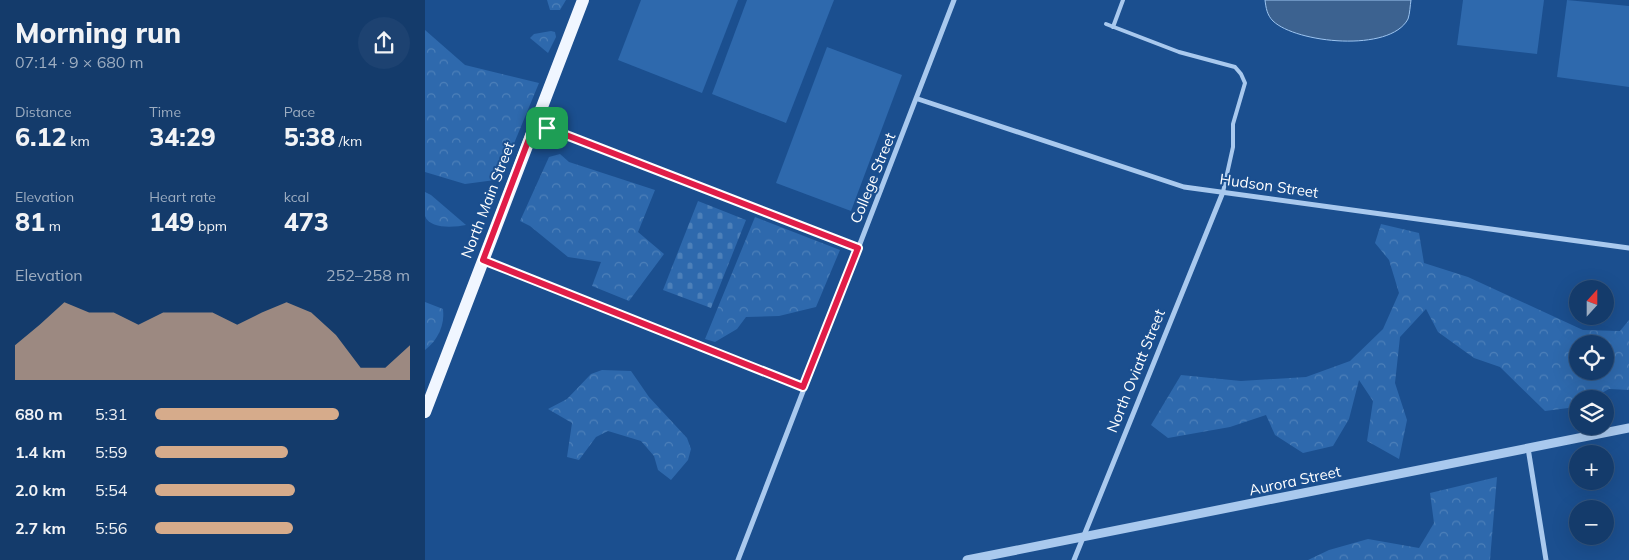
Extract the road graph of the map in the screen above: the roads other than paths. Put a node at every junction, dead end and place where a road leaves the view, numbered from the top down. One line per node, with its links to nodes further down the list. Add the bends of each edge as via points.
1 (583, 0): 7 (main road, North Main Street)
2 (954, 0): 6 (street, College Street)
3 (1123, 0): 5 (lane)
4 (1106, 24): 5 (lane)
5 (1113, 28): 8 (lane, via 1179,52 1235,67 1241,74 1245,83 1233,124 1233,147)
6 (917, 99): 8 (street, Hudson Street, via 1184,187); 9 (street, College Street)
7 (535, 123): 9 (street); 11 (main road, North Main Street)
8 (1223, 192): 10 (street, Hudson Street); 16 (street, North Oviatt Street)
9 (858, 248): 12 (street, College Street)
10 (1629, 248)
11 (483, 260): 12 (street); 13 (main road, North Main Street)
12 (803, 387): 17 (street, College Street)
13 (425, 412)
14 (1629, 428): 15 (street, Aurora Street)
15 (1528, 448): 16 (street, Aurora Street); 20 (street)
16 (1083, 538): 18 (street, Aurora Street); 19 (street, North Oviatt Street)
17 (738, 560)
18 (967, 560)
19 (1074, 560)
20 (1546, 560)

